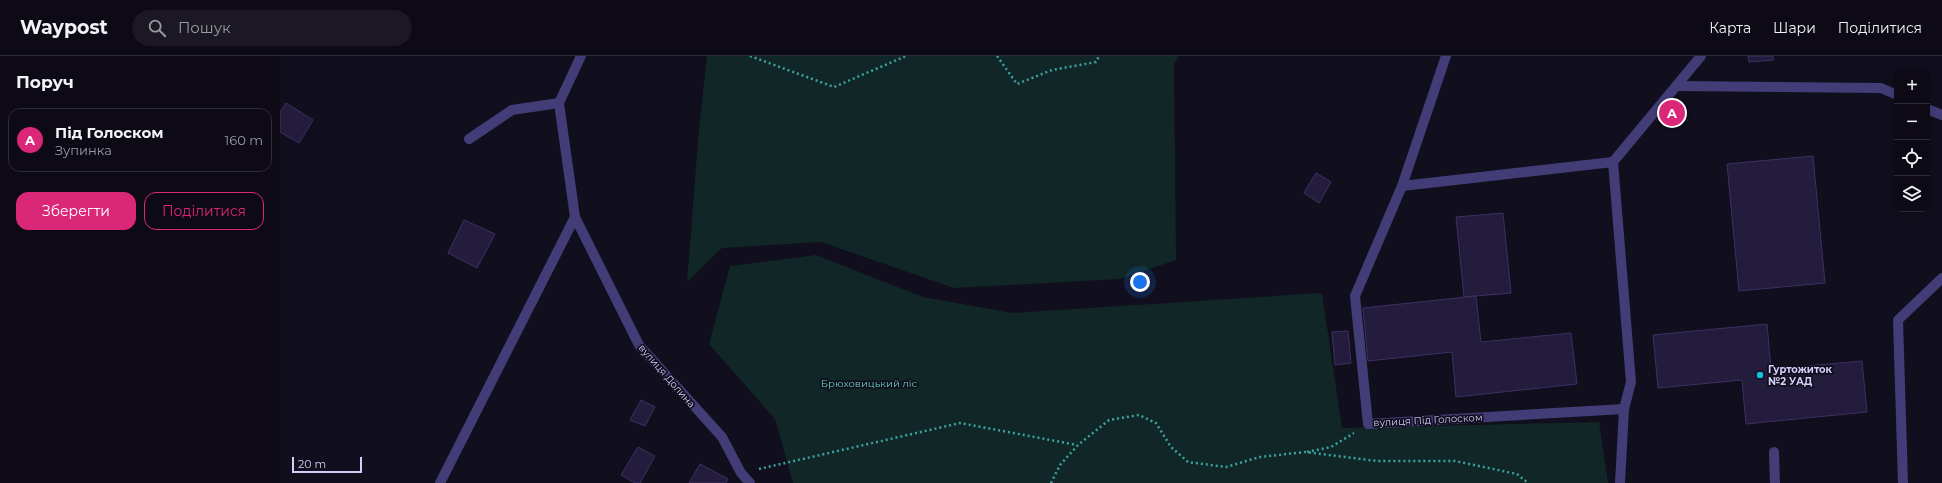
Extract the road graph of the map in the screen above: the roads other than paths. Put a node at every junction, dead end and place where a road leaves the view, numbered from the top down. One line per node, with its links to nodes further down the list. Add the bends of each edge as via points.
1 (581, 56): 6 (street)
2 (1446, 56): 11 (street, вулиця Під Голоском)
3 (1701, 56): 4 (street)
4 (1676, 86): 5 (street, via 1881,88); 10 (street)
5 (1894, 94)
6 (559, 104): 9 (street, via 512,110); 12 (street, вулиця Долина)
7 (1930, 109): 8 (street)
8 (1942, 115)
9 (470, 139)
10 (1613, 162): 11 (street); 14 (street, via 1631,382)
11 (1402, 186): 14 (street, вулиця Під Голоском, via 1355,296 1368,424)
12 (575, 217): 16 (street); 17 (street, вулиця Долина, via 639,345 722,437 741,473)
13 (1942, 278): 20 (street, via 1898,320)
14 (1624, 409): 18 (street)
15 (1774, 452): 19 (street)
16 (440, 483)
17 (750, 483)
18 (1620, 483)
19 (1775, 483)
20 (1903, 483)

